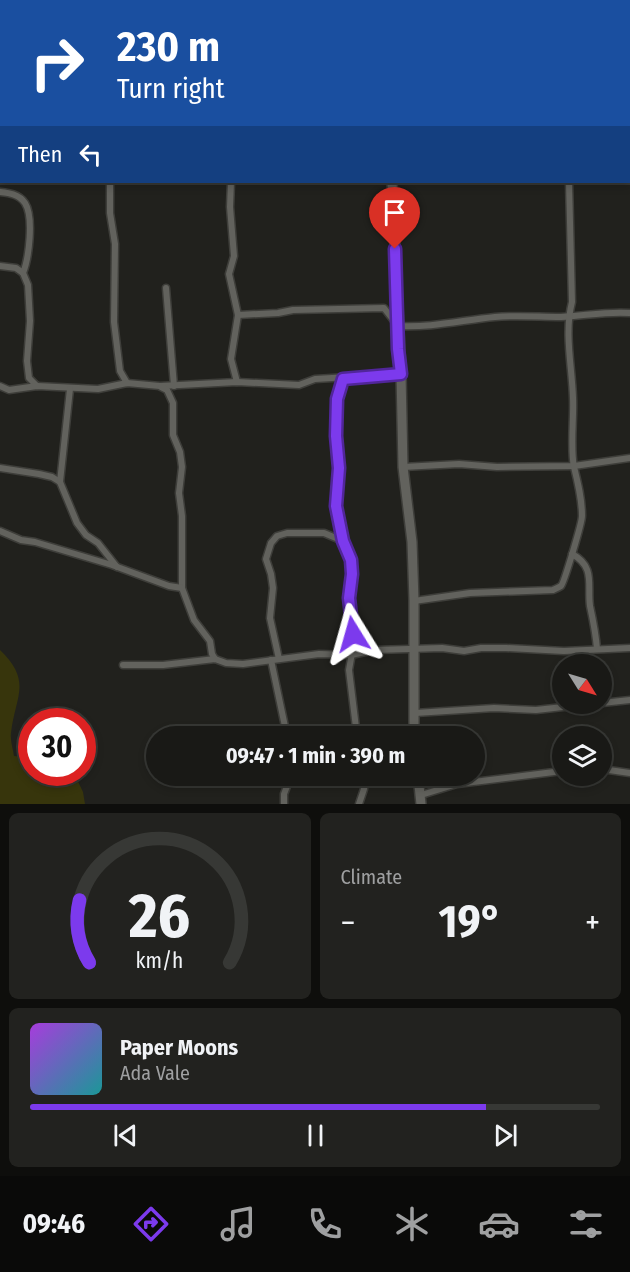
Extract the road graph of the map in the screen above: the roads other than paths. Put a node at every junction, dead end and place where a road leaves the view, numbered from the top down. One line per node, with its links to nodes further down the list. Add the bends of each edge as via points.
1 (111, 183): 16 (street, via 114,322 120,371)
2 (231, 183): 10 (street, via 234,256 229,274)
3 (392, 183): 12 (street)
4 (569, 183): 11 (street, via 572,302)
5 (0, 192): 7 (street, via 13,193 25,203 29,243)
6 (0, 266): 7 (street)
7 (23, 273): 18 (street, via 28,285 29,378)
8 (166, 288): 20 (street)
9 (630, 313): 11 (street)
10 (238, 315): 12 (street, via 384,308); 15 (street, via 231,359)
11 (568, 317): 12 (street, via 497,316); 23 (street)
12 (398, 326): 13 (street)
13 (401, 374): 14 (street); 24 (street)
14 (343, 379): 15 (street, via 315,379 299,385); 28 (street, via 337,399 336,506)
15 (237, 382): 20 (street)
16 (127, 383): 19 (street); 21 (street)
17 (0, 386): 18 (street, via 9,390)
18 (37, 386): 21 (street)
19 (160, 386): 20 (street); 31 (street, via 167,390 173,403 173,435 182,466)
20 (174, 386)
21 (70, 389): 26 (street)
22 (630, 458): 23 (street)
23 (574, 466): 24 (street); 29 (street, via 582,519)
24 (403, 467): 32 (street)
25 (0, 468): 26 (street, via 52,477)
26 (60, 482): 30 (street, via 77,523)
27 (0, 531): 30 (street)
28 (343, 541): 36 (street, via 352,574); 39 (street, via 324,533 287,533 271,543 266,559 273,588 270,618)
29 (572, 554): 32 (street, via 565,579 553,590 470,593); 35 (street, via 580,558 589,573)
30 (117, 567): 31 (street)
31 (182, 588): 37 (street, via 194,620 210,641)
32 (414, 602): 34 (street)
33 (630, 648): 35 (street)
34 (416, 649): 35 (street); 36 (street); 44 (street)
35 (597, 650)
36 (351, 655): 39 (street, via 319,654); 46 (street, via 349,670)
37 (215, 659): 38 (street, via 243,664); 40 (street)
38 (271, 660): 39 (street); 45 (street)
39 (279, 660)
40 (123, 665)
41 (630, 700): 42 (street)
42 (612, 702)
43 (552, 708): 44 (street)
44 (415, 713): 47 (street)
45 (285, 726)
46 (356, 726)
47 (414, 726)
48 (612, 770): 50 (street)
49 (552, 772): 53 (street, via 457,784)
50 (630, 773)
51 (287, 786): 54 (street)
52 (364, 786): 55 (street)
53 (421, 800)
54 (284, 804)
55 (359, 804)

